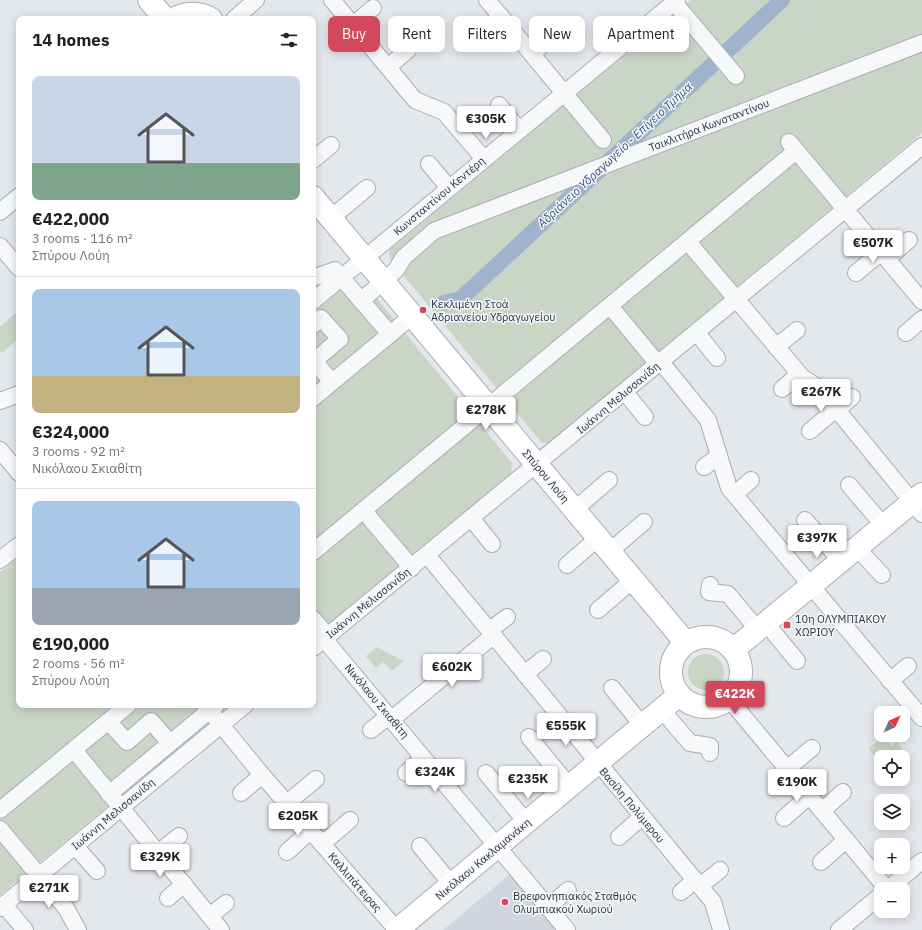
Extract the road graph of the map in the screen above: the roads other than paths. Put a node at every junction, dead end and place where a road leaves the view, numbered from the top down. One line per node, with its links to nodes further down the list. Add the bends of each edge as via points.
1 (149, 0): 7 (street)
2 (255, 0): 10 (street)
3 (332, 0): 11 (street)
4 (487, 0): 13 (street)
5 (674, 1): 21 (street); 22 (street, Κωνσταντίνου Κεντέρη)
6 (373, 8): 12 (street)
7 (163, 16)
8 (181, 16): 9 (street)
9 (203, 16)
10 (237, 16)
11 (345, 16)
12 (364, 16)
13 (501, 16)
14 (521, 41): 19 (street)
15 (922, 43): 47 (street, Τσικλιτήρα Κωνσταντίνου, via 434,231 404,257 396,270)
16 (376, 52): 20 (street)
17 (406, 52): 20 (street)
18 (534, 52): 19 (street)
19 (532, 54): 22 (street)
20 (388, 67): 29 (street, via 393,85 415,100 444,112)
21 (736, 76)
22 (564, 93): 24 (street, Κωνσταντίνου Κεντέρη); 25 (street)
23 (499, 106): 24 (street)
24 (519, 130): 29 (street, Κωνσταντίνου Κεντέρη)
25 (603, 140)
26 (331, 145): 28 (street)
27 (922, 146): 35 (street, Ιωάννη Μελισσανίδη)
28 (316, 158)
29 (484, 159): 32 (street, Κωνσταντίνου Κεντέρη)
30 (429, 164): 32 (street)
31 (367, 188): 37 (street)
32 (449, 188): 42 (street, Κωνσταντίνου Κεντέρη)
33 (16, 199): 36 (street)
34 (316, 200): 37 (street, Σπύρου Λούη)
35 (846, 210): 39 (street, via 792,147); 41 (street); 50 (street, Ιωάννη Μελισσανίδη)
36 (0, 212)
37 (331, 218): 42 (street, Σπύρου Λούη)
38 (909, 240): 41 (street)
39 (688, 242): 50 (street); 52 (street)
40 (0, 246): 43 (street)
41 (884, 255): 44 (street); 51 (street)
42 (364, 258): 46 (street, Κωνσταντίνου Κεντέρη); 47 (street, Σπύρου Λούη)
43 (16, 265)
44 (856, 273)
45 (316, 277): 46 (street, via 335,270)
46 (342, 277): 48 (street, Κωνσταντίνου Κεντέρη); 49 (street)
47 (383, 281): 49 (street, Τσικλιτήρα Κωνσταντίνου); 53 (street, Σπύρου Λούη)
48 (316, 299)
49 (362, 300): 59 (street)
50 (736, 300): 57 (street, Ιωάννη Μελισσανίδη); 60 (street)
51 (922, 301)
52 (610, 306): 64 (street); 73 (street)
53 (412, 316): 59 (street); 73 (street, Σπύρου Λούη)
54 (922, 319): 58 (street)
55 (316, 322): 62 (street, via 321,318 340,339)
56 (797, 330): 60 (street)
57 (696, 332): 61 (street); 64 (street, Ιωάννη Μελισσανίδη)
58 (906, 333)
59 (390, 334): 66 (street)
60 (776, 347): 65 (street)
61 (717, 358)
62 (316, 359)
63 (316, 363): 66 (street)
64 (660, 363): 68 (street, Ιωάννη Μελισσανίδη); 78 (street, via 708,420)
65 (799, 374): 67 (street); 74 (street, via 820,389)
66 (332, 382): 70 (street)
67 (782, 388)
68 (625, 392): 75 (street); 79 (street, Ιωάννη Μελισσανίδη)
69 (16, 395): 72 (street)
70 (316, 395)
71 (852, 397): 74 (street)
72 (0, 401)
73 (488, 406): 79 (street, Σπύρου Λούη); 87 (street)
74 (836, 409): 76 (street); 86 (street)
75 (645, 417)
76 (810, 431)
77 (0, 450): 81 (street)
78 (719, 456): 80 (street); 85 (street, via 729,488)
79 (537, 465): 88 (street, Σπύρου Λούη); 89 (street, Ιωάννη Μελισσανίδη)
80 (704, 467)
81 (16, 469)
82 (609, 480): 88 (street)
83 (751, 480): 85 (street)
84 (849, 484): 92 (street)
85 (735, 494): 105 (street)
86 (919, 504): 92 (street)
87 (363, 510): 96 (street); 101 (street)
88 (574, 510): 94 (street, Σπύρου Λούη)
89 (471, 518): 93 (street); 98 (street, Ιωάννη Μελισσανίδη)
90 (805, 520): 97 (street)
91 (644, 522): 94 (street)
92 (884, 526): 97 (street)
93 (492, 544)
94 (604, 545): 100 (street); 103 (street, Σπύρου Λούη)
95 (16, 547): 99 (street)
96 (316, 549)
97 (849, 554): 102 (street); 105 (street)
98 (427, 555): 101 (street, Ιωάννη Μελισσανίδη); 110 (street, Βασίλη Πολύμερου)
99 (0, 560)
100 (567, 565)
101 (412, 568): 111 (street, Ιωάννη Μελισσανίδη)
102 (882, 575)
103 (633, 580): 106 (street); 112 (street, Σπύρου Λούη)
104 (710, 585): 109 (street, via 710,592 728,594)
105 (811, 586): 109 (street); 118 (street)
106 (598, 610)
107 (507, 617): 110 (street)
108 (316, 626): 111 (street, Νικόλαου Σκιαθίτη)
109 (762, 626): 113 (street); 115 (street)
110 (492, 633): 117 (street, Βασίλη Πολύμερου); 127 (street, via 447,683)
111 (322, 641): 127 (street, Νικόλαου Σκιαθίτη)
112 (686, 643): 113 (street, via 698,638 710,638 722,641); 120 (street, via 677,653 672,666 672,681)
113 (733, 650): 121 (street, via 741,668 736,690)
114 (543, 659): 117 (street)
115 (797, 661)
116 (908, 666): 118 (street)
117 (525, 674): 139 (street, Βασίλη Πολύμερου)
118 (890, 681): 128 (street)
119 (612, 688): 131 (street)
120 (679, 695): 121 (street, via 687,702 709,707); 126 (street, Νικόλαου Κακλαμανάκη)
121 (729, 699): 140 (street)
122 (124, 708): 129 (street)
123 (209, 708): 134 (street)
124 (211, 708): 130 (street, Καλλιπάτειρας)
125 (240, 708): 130 (street, Ιωάννη Μελισσανίδη)
126 (662, 710): 131 (street, Νικόλαου Κακλαμανάκη); 137 (street, via 690,743 710,746)
127 (390, 718): 132 (street); 138 (street, Νικόλαου Σκιαθίτη)
128 (922, 718)
129 (108, 721): 134 (street, via 127,742 152,721); 136 (street)
130 (221, 724): 143 (street, Καλλιπάτειρας); 151 (street, Ιωάννη Μελισσανίδη)
131 (643, 726): 139 (street, Νικόλαου Κακλαμανάκη)
132 (371, 730)
133 (529, 737): 145 (street)
134 (170, 744): 147 (street)
135 (812, 748): 140 (street)
136 (74, 750): 147 (street); 152 (street)
137 (710, 753)
138 (423, 758): 141 (street); 166 (street, Νικόλαου Σκιαθίτη)
139 (598, 763): 145 (street, Νικόλαου Κακλαμανάκη); 154 (street, Βασίλη Πολύμερου)
140 (787, 769): 149 (street)
141 (406, 773)
142 (486, 773): 157 (street)
143 (262, 775): 148 (street); 150 (street, Καλλιπάτειρας)
144 (316, 779): 150 (street)
145 (570, 787): 157 (street, Νικόλαου Κακλαμανάκη)
146 (843, 792): 153 (street)
147 (109, 794): 151 (street)
148 (241, 794)
149 (809, 796): 153 (street); 155 (street)
150 (287, 803): 159 (street, Καλλιπάτειρας)
151 (120, 808): 164 (street, Ιωάννη Μελισσανίδη); 168 (street)
152 (0, 810)
153 (822, 811): 162 (street)
154 (642, 816): 161 (street); 176 (street, Βασίλη Πολύμερου)
155 (784, 818)
156 (350, 820): 163 (street)
157 (526, 823): 166 (street, Νικόλαου Κακλαμανάκη)
158 (0, 829): 173 (street)
159 (311, 830): 163 (street, Καλλιπάτειρας); 167 (street)
160 (179, 836): 168 (street)
161 (619, 837)
162 (846, 840): 170 (street); 174 (street)
163 (322, 844): 189 (street, Καλλιπάτειρας)
164 (75, 846): 172 (street); 173 (street, Ιωάννη Μελισσανίδη)
165 (420, 846): 178 (street)
166 (497, 847): 178 (street, Νικόλαου Κακλαμανάκη); 185 (street, Νικόλαου Σκιαθίτη)
167 (287, 852)
168 (158, 854): 177 (street)
169 (922, 861): 175 (street)
170 (821, 862)
171 (720, 870): 176 (street)
172 (97, 871)
173 (38, 876): 184 (street, Ιωάννη Μελισσανίδη); 188 (street, via 66,908)
174 (882, 882)
175 (896, 882)
176 (697, 883): 180 (street); 191 (street, Βασίλη Πολύμερου, via 713,902)
177 (184, 884): 181 (street); 186 (street)
178 (452, 885): 189 (street, Νικόλαου Κακλαμανάκη)
179 (568, 890): 185 (street)
180 (681, 892)
181 (168, 898)
182 (874, 901): 192 (street)
183 (226, 903): 186 (street)
184 (2, 907): 187 (street)
185 (548, 907): 190 (street, Νικόλαου Σκιαθίτη)
186 (213, 925)
187 (25, 930)
188 (78, 930)
189 (397, 930)
190 (567, 930)
191 (721, 930)
192 (839, 930)

